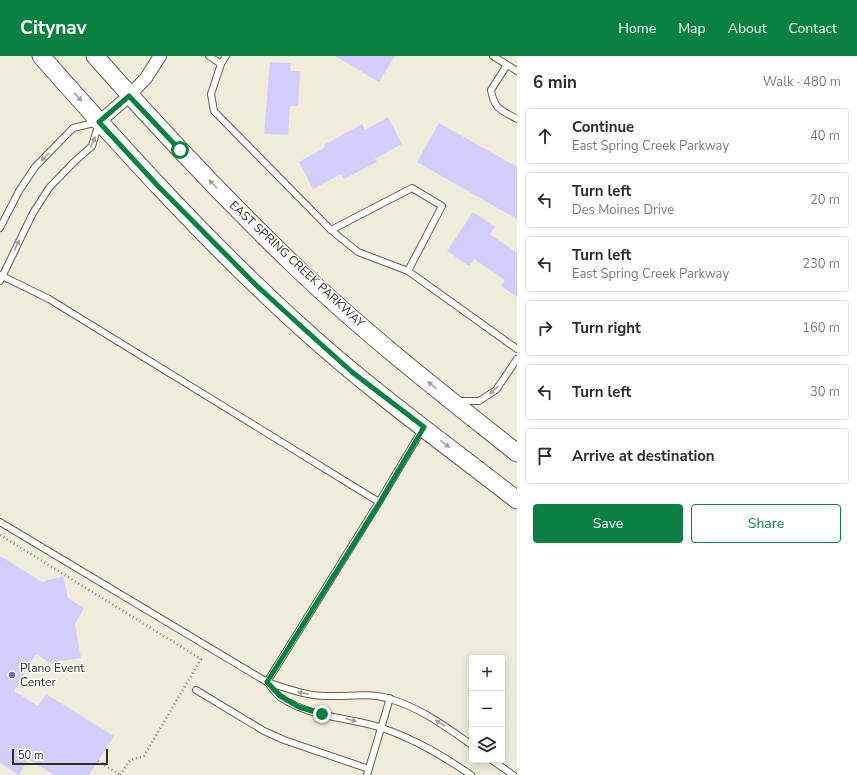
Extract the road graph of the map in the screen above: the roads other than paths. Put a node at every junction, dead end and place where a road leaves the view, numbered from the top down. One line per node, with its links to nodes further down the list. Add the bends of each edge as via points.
1 (41, 56): 12 (main road, one-way to 12)
2 (95, 56): 10 (main road, EAST SPRING CREEK PARKWAY)
3 (160, 56): 10 (street, via 146,78)
4 (209, 56): 7 (lane)
5 (226, 56): 7 (lane)
6 (493, 56): 8 (lane)
7 (221, 64): 14 (lane, via 211,94 214,111)
8 (507, 65): 9 (lane); 11 (lane, via 491,90 493,101 501,110)
9 (517, 71)
10 (129, 96): 12 (street); 19 (main road, EAST SPRING CREEK PARKWAY, one-way to 10, via 300,271 220,192)
11 (517, 119)
12 (99, 122): 13 (lane, one-way to 13, via 73,128 35,167); 16 (lane, one-way to 12, via 30,219 49,188 92,146); 20 (main road, via 257,286 352,372)
13 (0, 228)
14 (331, 230): 15 (lane, via 358,252); 15 (lane, via 412,188 442,206)
15 (408, 271): 17 (lane)
16 (1, 277): 23 (lane, via 48,299)
17 (517, 349)
18 (517, 359): 19 (lane, one-way to 19, via 496,390 479,401)
19 (452, 401): 21 (main road, EAST SPRING CREEK PARKWAY)
20 (424, 427): 22 (main road, one-way to 22); 23 (lane)
21 (517, 453)
22 (517, 500)
23 (380, 502): 25 (lane)
24 (0, 522): 25 (lane)
25 (267, 682): 27 (lane, one-way to 25, via 371,695 325,696 297,692); 28 (lane, one-way to 28, via 280,696 299,707)
26 (196, 690): 31 (lane, via 264,731)
27 (390, 698): 28 (lane); 29 (lane, one-way to 27, via 440,722)
28 (381, 728): 31 (lane); 32 (lane, via 428,748)
29 (469, 743)
30 (496, 763): 33 (lane)
31 (368, 772)
32 (472, 775)
33 (513, 775)

